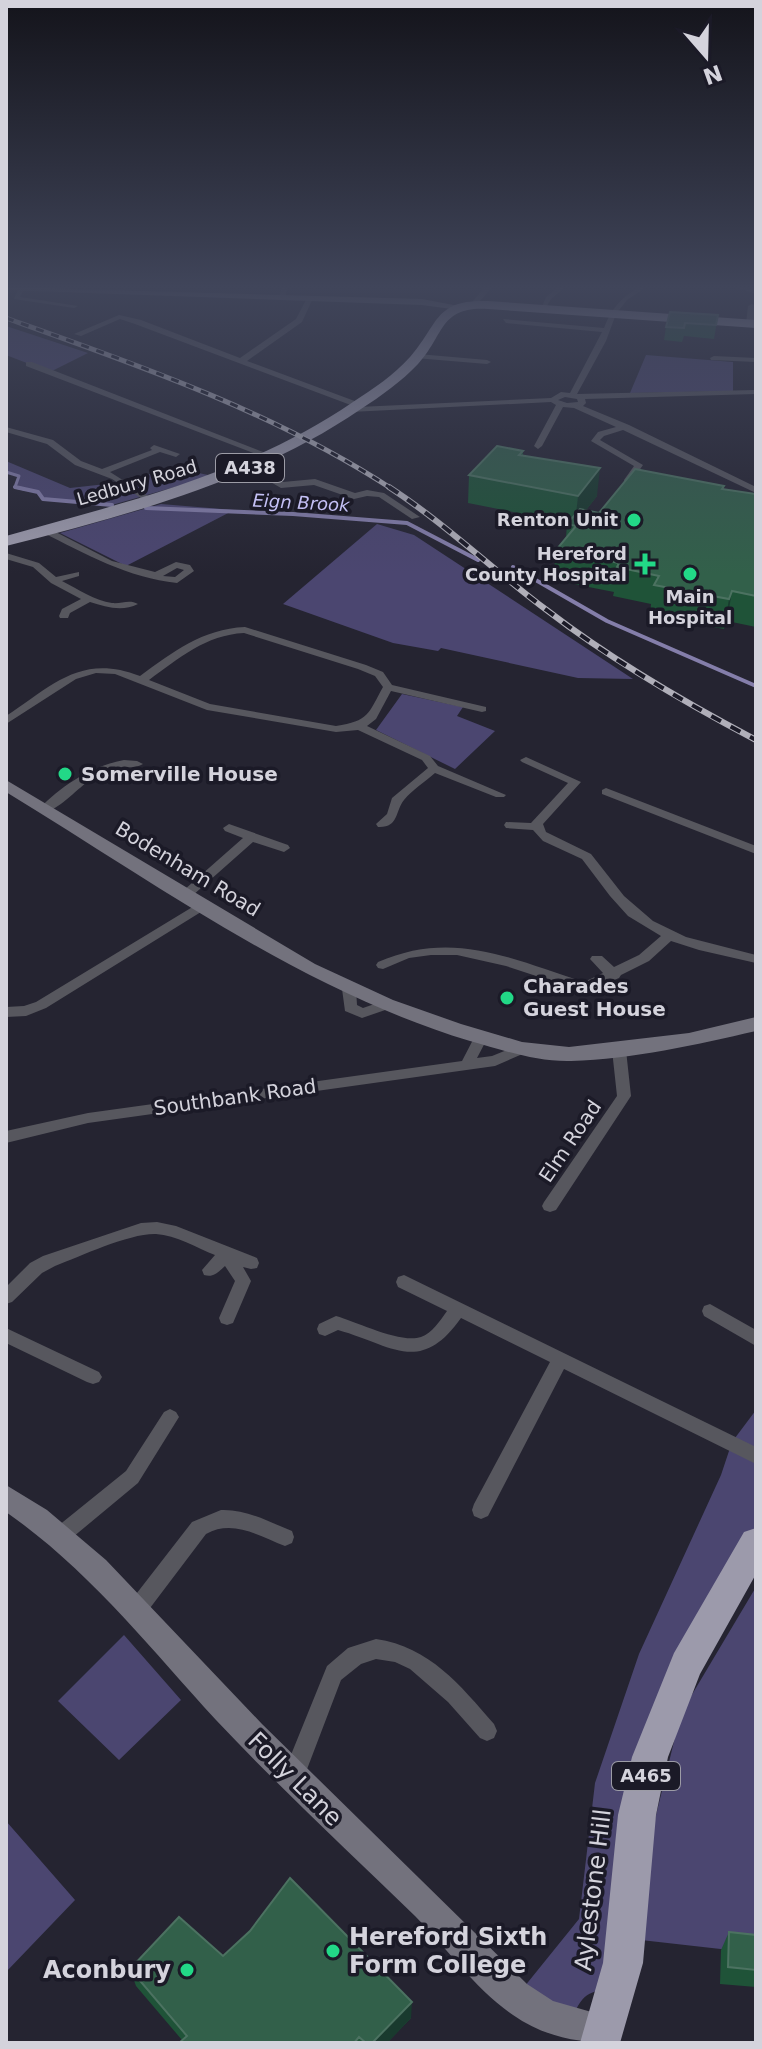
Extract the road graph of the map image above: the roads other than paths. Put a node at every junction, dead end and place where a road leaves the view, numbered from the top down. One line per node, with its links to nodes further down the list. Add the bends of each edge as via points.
1 (78, 383): 13 (street)
2 (293, 383): 8 (street)
3 (385, 383): 8 (highway, Ledbury Road / A438)
4 (583, 383): 6 (street)
5 (755, 392): 6 (street)
6 (576, 399): 7 (street); 9 (street)
7 (557, 402): 8 (street); 11 (street)
8 (353, 408): 13 (highway, Ledbury Road / A438)
9 (626, 427): 16 (street, via 595,441 639,465); 17 (street)
10 (6, 429): 15 (street, via 50,442 78,463)
11 (538, 446)
12 (176, 454): 15 (street, via 157,449)
13 (272, 457): 14 (highway, Ledbury Road / A438)
14 (251, 467): 18 (highway, Ledbury Road / A438); 19 (street, via 281,485 315,482 354,496 381,495)
15 (103, 472): 18 (street, via 124,482)
16 (628, 480)
17 (756, 490)
18 (145, 502): 20 (highway, Ledbury Road / A438)
19 (415, 517)
20 (45, 530): 21 (highway, Ledbury Road / A438); 24 (street, via 109,563)
21 (6, 541)
22 (9, 561): 25 (street, via 36,565)
23 (76, 574): 25 (street)
24 (157, 576)
25 (54, 581): 26 (street)
26 (89, 599): 27 (street, via 112,606); 28 (street)
27 (133, 604)
28 (64, 616)
29 (142, 680): 30 (street, via 203,637 230,629 362,667 379,674); 32 (street, via 117,671 83,673); 33 (street, via 207,707 336,729)
30 (388, 687): 31 (street); 33 (street, via 372,717)
31 (482, 709)
32 (6, 721)
33 (359, 726): 36 (street, via 426,758)
34 (526, 760): 43 (street, via 575,782)
35 (137, 764): 40 (street, via 109,765)
36 (434, 768): 39 (street); 41 (street, via 396,801 393,815)
37 (6, 785): 40 (street, Bodenham Road)
38 (606, 792): 47 (street)
39 (500, 795)
40 (45, 809): 48 (street, Bodenham Road)
41 (382, 824)
42 (510, 825): 43 (street)
43 (536, 825): 50 (street, via 552,841 586,856 635,917)
44 (229, 828): 45 (street)
45 (251, 837): 46 (street); 48 (street)
46 (284, 848)
47 (756, 850)
48 (188, 893): 49 (street, Bodenham Road)
49 (204, 904): 55 (street, via 41,1005); 57 (street, Bodenham Road, via 349,989)
50 (668, 937): 52 (street); 54 (street)
51 (597, 959): 54 (street)
52 (756, 959)
53 (383, 965): 54 (street, via 441,948 585,987)
54 (614, 975)
55 (6, 1012)
56 (756, 1024): 59 (street, Southbank Road)
57 (481, 1037): 58 (street, Bodenham Road); 60 (street)
58 (522, 1049): 59 (street, Southbank Road, via 569,1054); 60 (street, Southbank Road)
59 (619, 1050): 62 (street, Elm Road, via 624,1096)
60 (466, 1066): 61 (street, Southbank Road, via 88,1118)
61 (6, 1137)
62 (550, 1206)
63 (227, 1254): 64 (street); 65 (street); 67 (street, via 170,1230 141,1229 49,1261); 70 (street, via 243,1281)
64 (251, 1263)
65 (210, 1270)
66 (404, 1282): 68 (street)
67 (6, 1296)
68 (459, 1308): 71 (street, via 445,1330 417,1347 336,1323); 74 (street)
69 (710, 1311): 73 (street)
70 (227, 1318)
71 (325, 1329)
72 (6, 1335): 75 (street)
73 (756, 1339)
74 (561, 1359): 77 (street); 79 (street)
75 (93, 1377)
76 (170, 1417): 80 (street, via 132,1477)
77 (756, 1456)
78 (6, 1497): 80 (street, Folly Lane)
79 (481, 1510)
80 (60, 1536): 83 (street, Folly Lane)
81 (285, 1537): 83 (street, via 228,1516 213,1519 199,1528)
82 (756, 1543): 86 (highway, Aylestone Hill / A465, via 686,1665 650,1757 637,1815 623,1963)
83 (137, 1609): 85 (street, Folly Lane)
84 (487, 1731): 85 (street, via 421,1664 401,1652 361,1652 334,1673)
85 (293, 1777): 86 (street, Folly Lane, via 516,1997)
86 (605, 2039)

